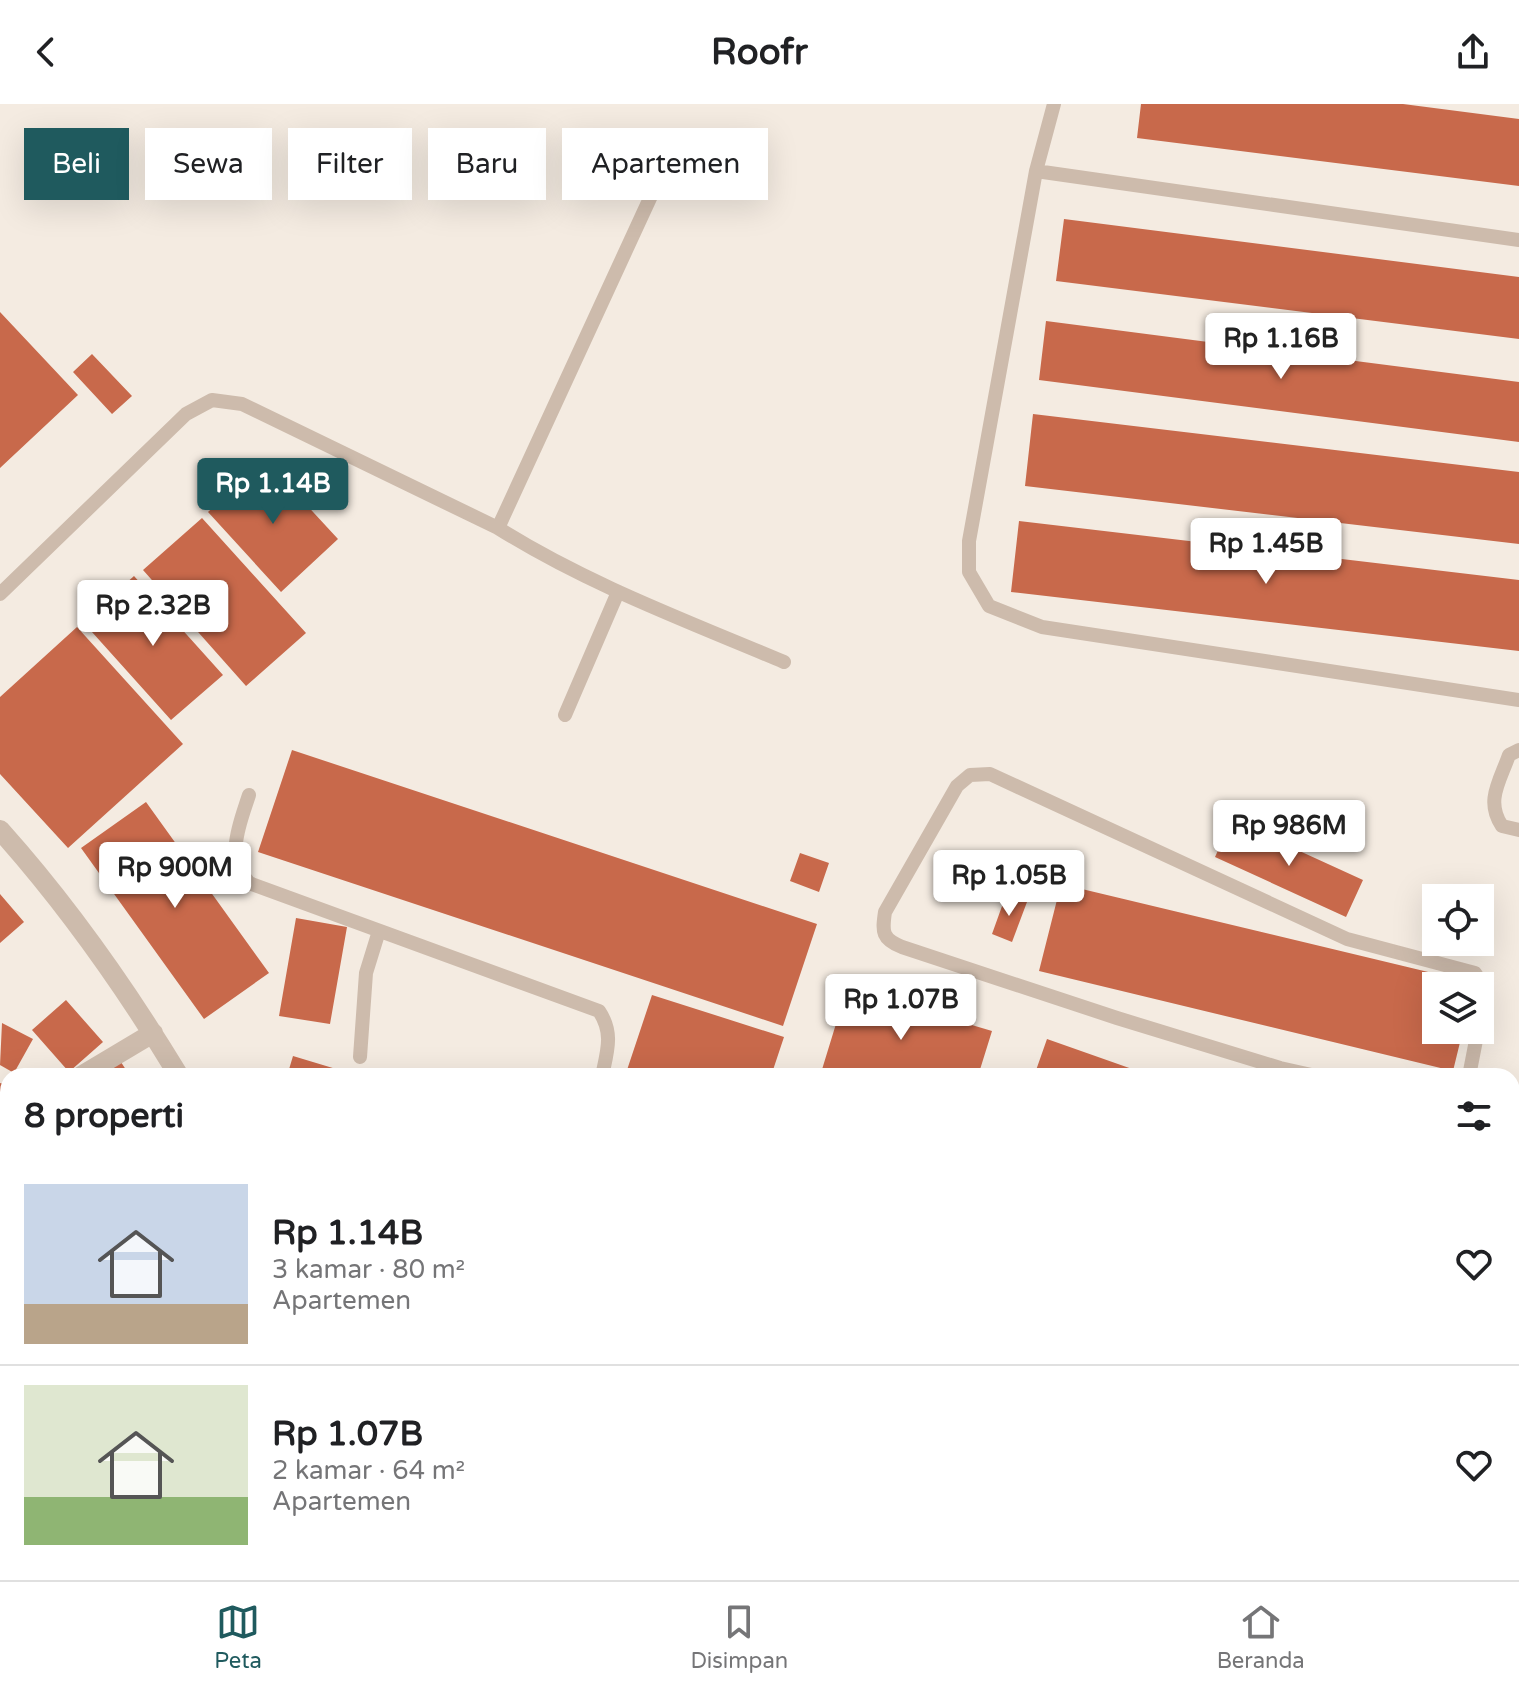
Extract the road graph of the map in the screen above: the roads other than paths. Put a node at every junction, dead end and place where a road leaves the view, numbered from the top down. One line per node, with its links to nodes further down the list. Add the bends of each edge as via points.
1 (1054, 104): 2 (lane)
2 (1036, 171): 4 (lane); 9 (lane, via 969,541 969,572 989,606 1042,627)
3 (649, 200): 5 (lane)
4 (1519, 240)
5 (498, 528): 6 (lane); 7 (lane, via 242,404 212,400 186,414)
6 (618, 592): 8 (lane); 10 (lane)
7 (0, 594)
8 (784, 662)
9 (1519, 700)
10 (565, 715)
11 (1519, 750): 14 (lane, via 1509,755 1493,801 1502,826)
12 (249, 795): 15 (lane, via 236,837 235,863 249,883)
13 (0, 830): 17 (street, via 87,934)
14 (1519, 830)
15 (379, 931): 19 (lane, via 366,973); 22 (lane, via 599,1011 609,1032)
16 (1471, 972): 23 (lane, via 1347,939 990,774 970,775 957,786 885,912 883,930 890,942)
17 (153, 1033): 20 (street); 21 (street)
18 (1475, 1044): 24 (lane)
19 (360, 1057)
20 (94, 1068)
21 (174, 1068)
22 (603, 1068)
23 (1280, 1068)
24 (1471, 1068)

